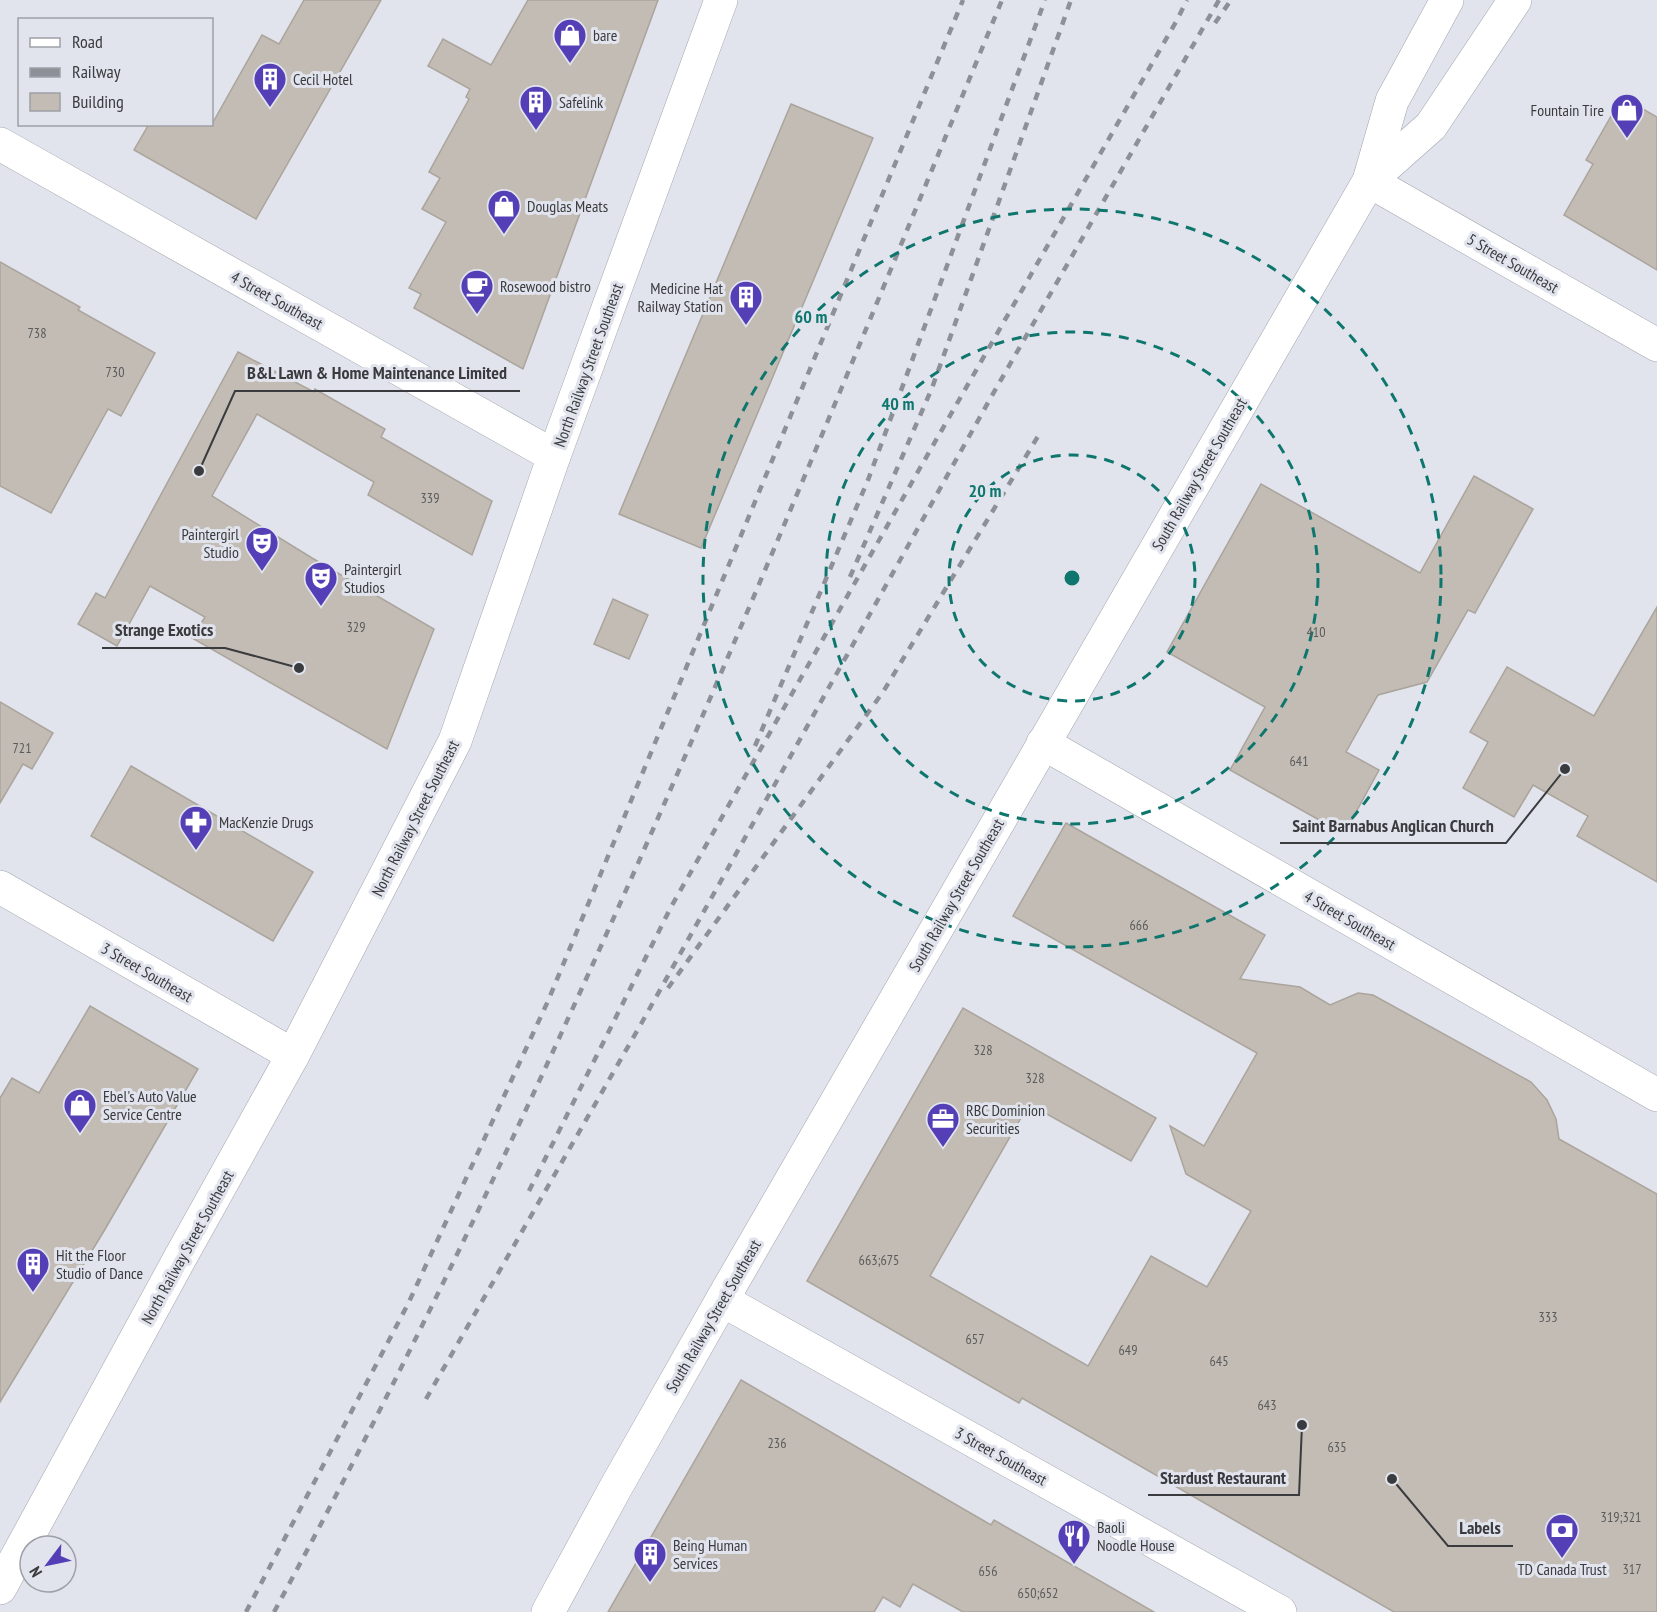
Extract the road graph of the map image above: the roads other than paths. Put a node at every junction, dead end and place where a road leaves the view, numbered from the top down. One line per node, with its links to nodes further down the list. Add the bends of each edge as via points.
1 (722, 0): 7 (street, North Railway Street Southeast)
2 (1447, 0): 5 (street, South Railway Street Southeast, via 1392,101)
3 (1515, 0): 5 (street, South Railway Street Southeast, via 1431,126)
4 (0, 144): 7 (street, 4 Street Southeast)
5 (1370, 181): 6 (street, 5 Street Southeast); 8 (street, South Railway Street Southeast)
6 (1657, 345)
7 (555, 456): 10 (street, North Railway Street Southeast, via 455,741)
8 (1043, 743): 11 (street, 4 Street Southeast); 12 (street, South Railway Street Southeast)
9 (0, 887): 10 (street, 3 Street Southeast)
10 (293, 1056): 13 (street, North Railway Street Southeast)
11 (1657, 1095)
12 (722, 1300): 14 (street, South Railway Street Southeast); 15 (street, 3 Street Southeast)
13 (0, 1588)
14 (548, 1612)
15 (1280, 1612)

